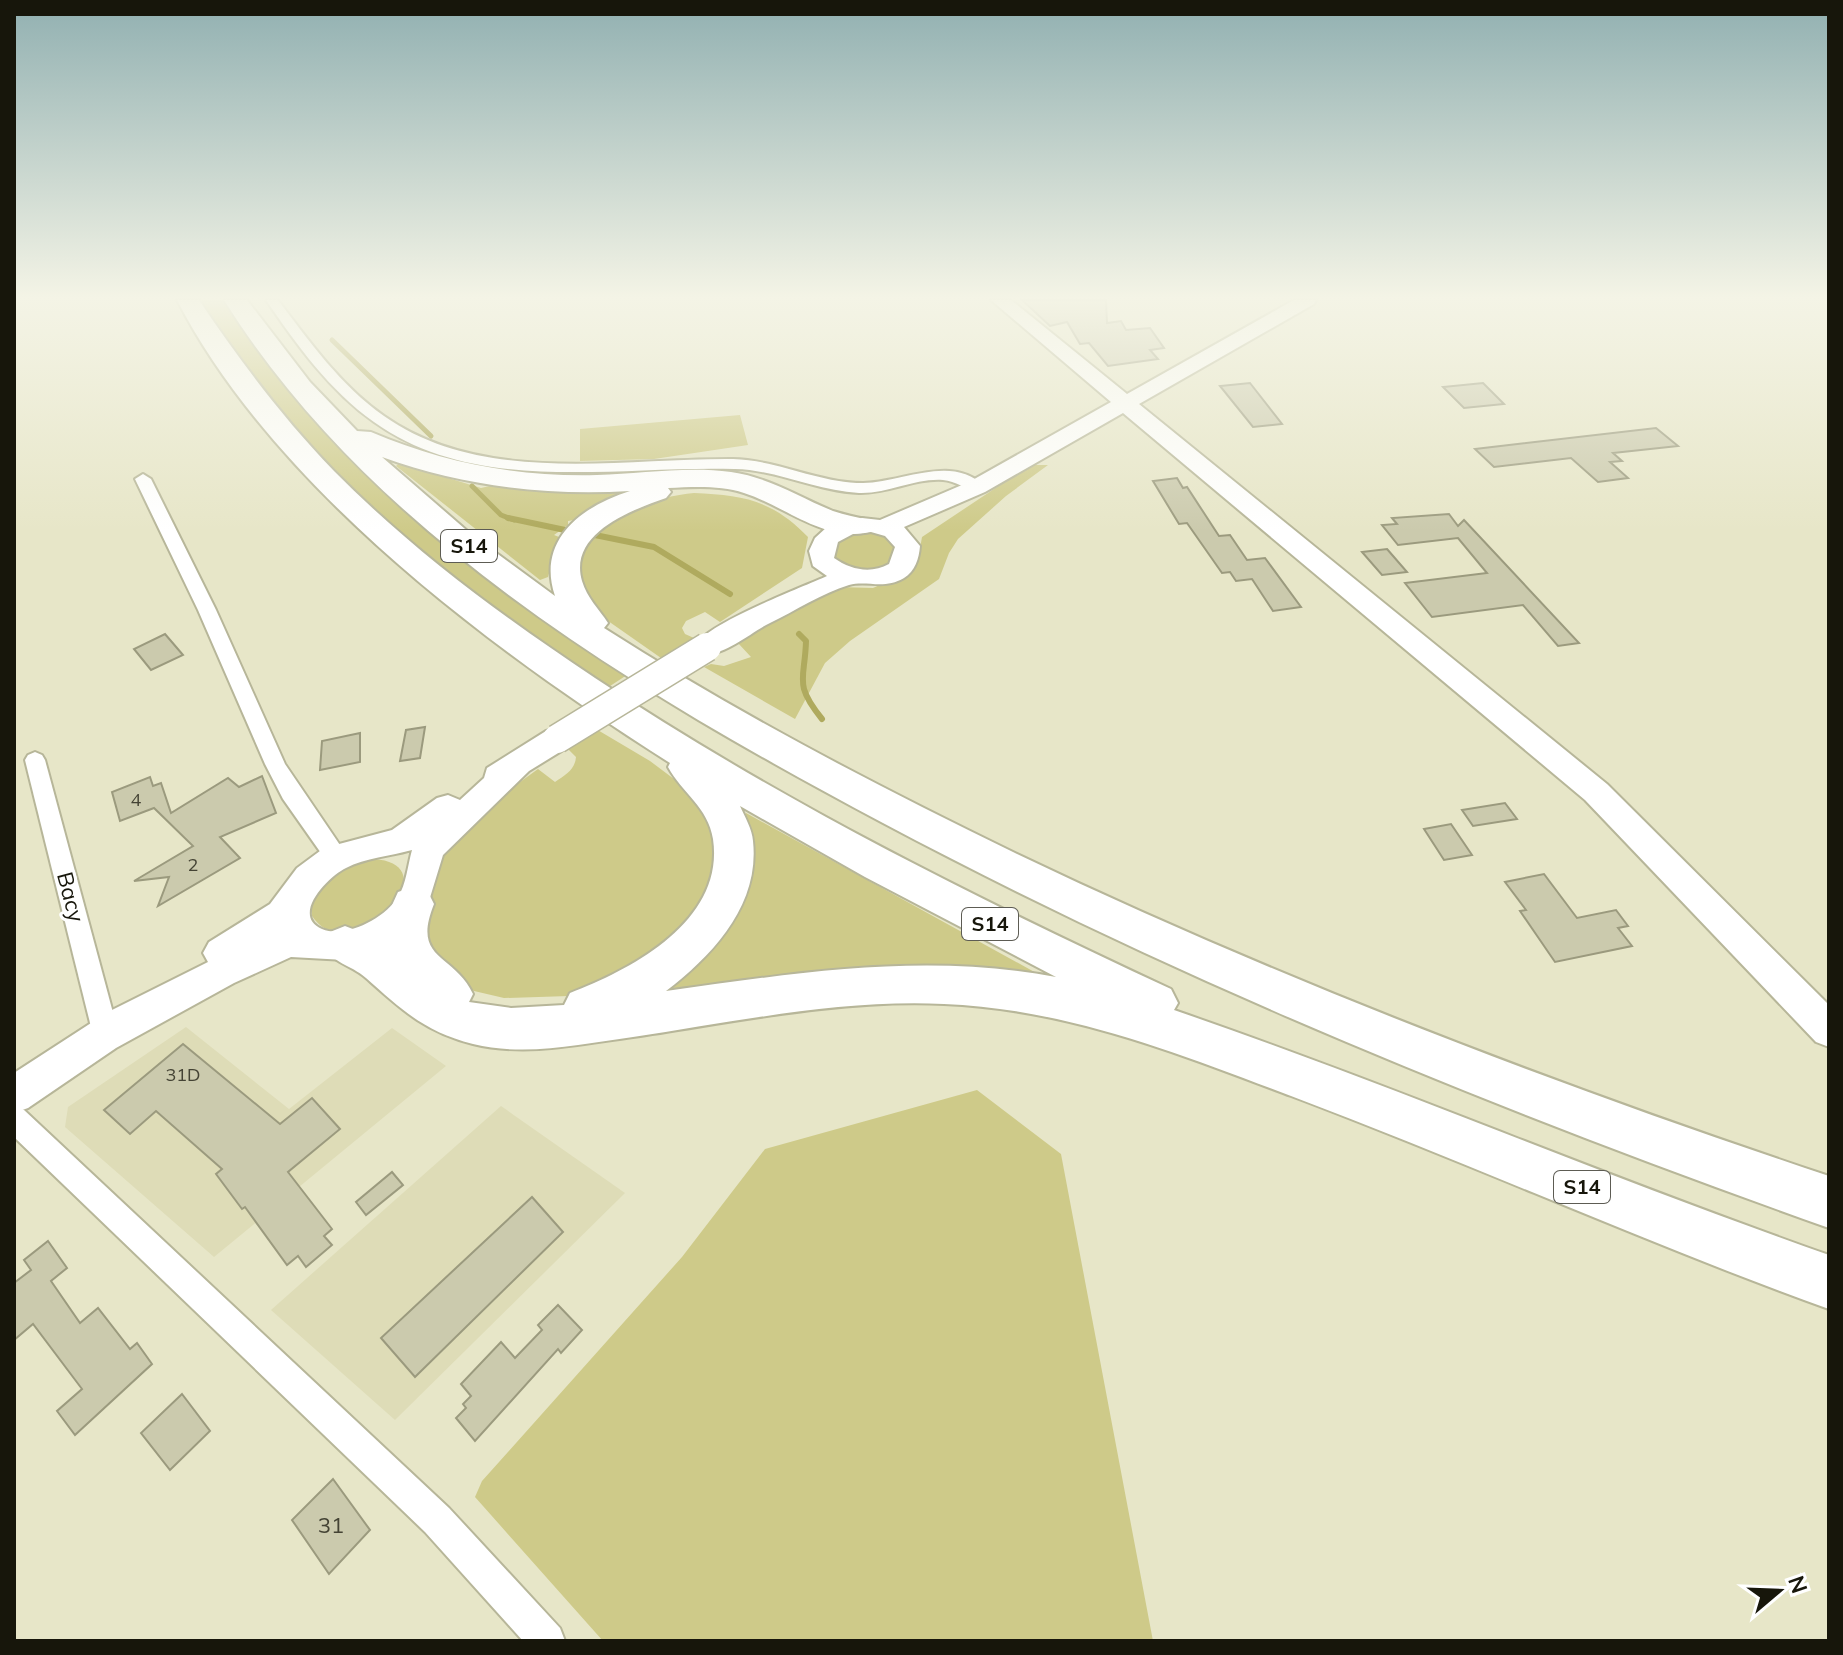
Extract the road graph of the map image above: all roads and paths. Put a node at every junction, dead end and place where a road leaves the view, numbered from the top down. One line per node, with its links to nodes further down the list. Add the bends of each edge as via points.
1 (238, 377): 16 (highway, S14, via 300,453 423,570 555,669)
2 (291, 377): 7 (highway, S14)
3 (336, 377): 9 (street, via 381,421 460,454 576,468 736,464 796,472 843,487 870,488 948,474)
4 (1093, 377): 6 (main road)
5 (1170, 377): 6 (main road)
6 (1124, 403): 9 (main road); 24 (main road, via 1596,792)
7 (329, 421): 10 (highway, via 415,462 484,479 733,482 761,487 835,522); 15 (highway, S14, via 472,549)
8 (143, 479): 20 (street, via 275,764)
9 (973, 489): 10 (main road); 11 (main road)
10 (871, 526): 11 (main road, via 894,531); 12 (main road, via 836,532)
11 (906, 542): 13 (main road, via 908,555 896,570 870,579)
12 (823, 552): 13 (main road); 14 (main road); 15 (highway, via 809,524 784,506 732,487 662,490 608,511 572,543 565,556 563,584 578,610)
13 (845, 577): 14 (main road)
14 (743, 625): 18 (main road, bridge)
15 (622, 654): 29 (highway, S14, via 865,796 1104,915 1501,1083)
16 (656, 736): 21 (highway, via 720,804 733,855 718,909 699,937 659,973 588,1007 538,1014 478,1007 446,992 416,960 404,929); 26 (highway, S14, via 936,897)
17 (35, 760): 25 (street, Bacy)
18 (517, 765): 19 (main road, via 402,840); 21 (main road, via 428,849)
19 (374, 846): 20 (main road); 21 (main road, via 412,858)
20 (336, 857): 22 (main road, via 309,877)
21 (417, 892): 23 (main road, via 385,931)
22 (294, 901): 23 (main road, via 293,921 304,936); 25 (main road)
23 (329, 943): 25 (main road, via 288,942 255,955); 26 (highway, via 365,950 433,1008 479,1025 527,1028 848,988 968,985 1032,992 1129,1015)
24 (1829, 1030)
25 (106, 1035): 27 (main road)
26 (1336, 1088): 30 (highway, S14)
27 (14, 1095)
28 (14, 1119): 31 (street, via 437,1520)
29 (1829, 1202)
30 (1829, 1282)
31 (547, 1641)

